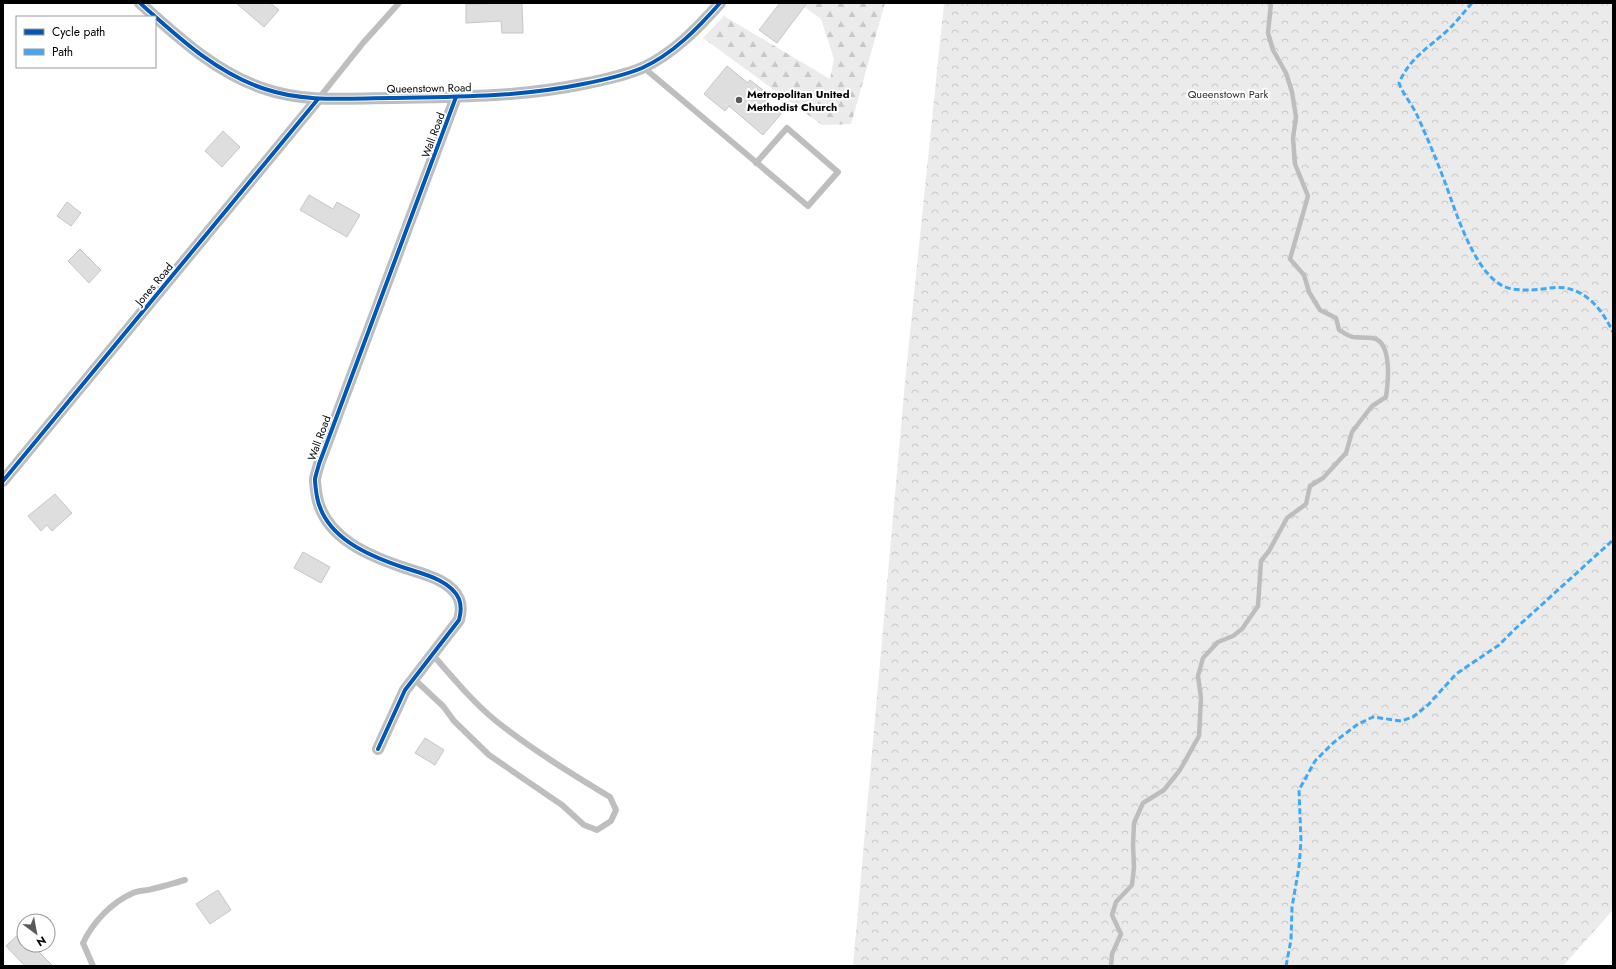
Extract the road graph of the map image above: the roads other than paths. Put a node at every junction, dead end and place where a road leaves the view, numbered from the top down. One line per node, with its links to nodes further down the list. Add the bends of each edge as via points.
1 (140, 3): 4 (street, Queenstown Road)
2 (399, 3): 8 (lane)
3 (720, 3): 6 (street, Queenstown Road, via 682,42)
4 (155, 16)
5 (156, 17): 8 (street, Queenstown Road, via 224,71 266,90)
6 (642, 67): 7 (street, Queenstown Road, via 623,75 570,87); 9 (lane)
7 (456, 97): 8 (street, Queenstown Road); 11 (street, Wall Road, via 315,479 324,518 344,539 388,562 432,577 453,590 462,610 459,620)
8 (318, 99): 10 (street, Jones Road)
9 (756, 163): 9 (lane, via 808,206 838,172 787,128)
10 (3, 481)
11 (433, 655): 12 (street, Wall Road); 12 (lane, via 495,720 610,797 616,810 612,821 597,830 584,825 562,805 490,755)
12 (414, 680): 13 (street, Wall Road, via 405,690)
13 (378, 749)
14 (185, 880): 15 (lane, via 134,892 100,918 83,943)
15 (93, 966)

